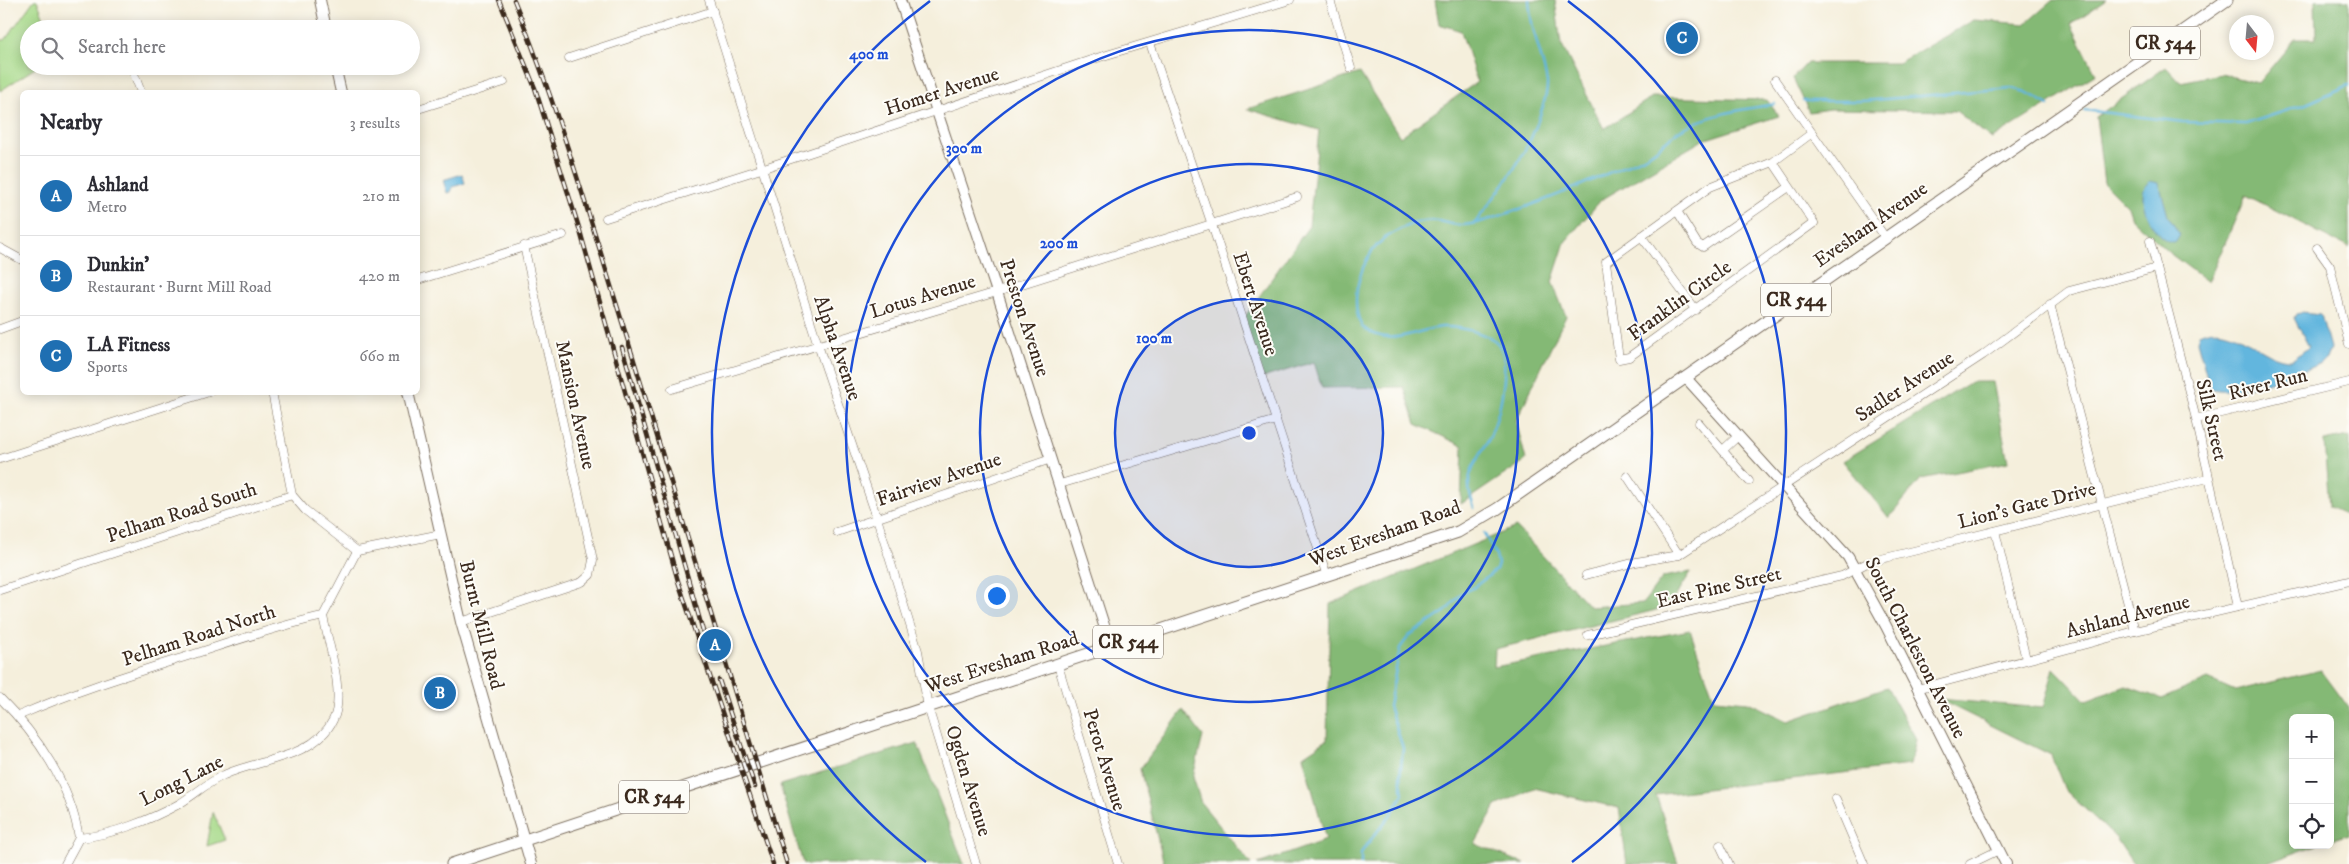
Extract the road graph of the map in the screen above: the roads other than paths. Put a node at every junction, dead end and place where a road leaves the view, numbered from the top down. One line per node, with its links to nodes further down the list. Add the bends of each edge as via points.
1 (320, 0): 8 (street)
2 (709, 0): 7 (street, Alpha Avenue)
3 (900, 0): 19 (street, Preston Avenue)
4 (1290, 0): 9 (street, Homer Avenue)
5 (1330, 0): 11 (street)
6 (2227, 0): 30 (main road, Evesham Avenue / CR 544)
7 (712, 11): 10 (street); 22 (street, Alpha Avenue)
8 (324, 20)
9 (1150, 43): 19 (street, Homer Avenue); 27 (street, Ebert Avenue)
10 (569, 58)
11 (1351, 68)
12 (134, 75): 16 (street)
13 (337, 75): 17 (street)
14 (1775, 80): 20 (street)
15 (504, 82): 18 (street)
16 (140, 90)
17 (341, 90)
18 (420, 108)
19 (935, 111): 22 (street, Homer Avenue); 38 (street, Preston Avenue)
20 (1812, 133): 21 (street, Franklin Circle); 30 (street)
21 (1773, 162): 23 (street, Franklin Circle); 25 (street, Franklin Circle, via 1710,187)
22 (761, 169): 26 (street, Homer Avenue); 44 (street, Alpha Avenue)
23 (1789, 187): 25 (street, via 1703,246 1697,243); 40 (street, Franklin Circle, via 1814,223)
24 (1297, 197): 27 (street, Lotus Avenue)
25 (1676, 211): 29 (street, Franklin Circle)
26 (606, 218)
27 (1212, 225): 38 (street, Lotus Avenue); 52 (street, Ebert Avenue)
28 (563, 235): 32 (street)
29 (1641, 236): 40 (street); 40 (street, Franklin Circle, via 1606,262 1619,359 1629,357)
30 (1885, 237): 45 (main road, Evesham Avenue / CR 544)
31 (2150, 241): 36 (street, Silk Street)
32 (524, 246): 37 (street); 79 (street, Mansion Avenue, via 593,560 592,571 582,582)
33 (0, 248): 35 (street)
34 (2317, 248): 43 (street, via 2330,266)
35 (20, 259)
36 (2157, 268): 39 (street, Sadler Avenue, via 2069,291); 51 (street, Silk Street)
37 (420, 279)
38 (997, 292): 44 (street, Lotus Avenue); 57 (street, Preston Avenue)
39 (2050, 304): 62 (street, Sadler Avenue, via 1983,355); 64 (street)
40 (1696, 310)
41 (20, 322): 42 (street)
42 (0, 329)
43 (2349, 344)
44 (818, 345): 47 (street, Lotus Avenue); 66 (street, Alpha Avenue)
45 (1686, 378): 54 (street, South Charleston Avenue); 65 (main road, Evesham Avenue / CR 544)
46 (2349, 382): 51 (street, River Run)
47 (672, 389)
48 (200, 395): 56 (street)
49 (273, 395): 63 (street)
50 (409, 395): 69 (street, Burnt Mill Road)
51 (2196, 419): 59 (street, Silk Street)
52 (1276, 420): 61 (street); 74 (street, Ebert Avenue)
53 (1698, 423): 55 (street)
54 (1738, 436): 55 (street); 62 (street, South Charleston Avenue)
55 (1723, 450): 60 (street)
56 (0, 459)
57 (1051, 459): 61 (street, Preston Avenue); 66 (street, Fairview Avenue)
58 (1626, 476): 71 (street)
59 (2208, 478): 64 (street, Lion's Gate Drive); 77 (street, Silk Street)
60 (1748, 481)
61 (1060, 484): 82 (street, Preston Avenue)
62 (1783, 486): 71 (street, Sadler Avenue); 72 (street, South Charleston Avenue, via 1848,557)
63 (292, 495): 70 (street, via 304,510); 76 (street, Pelham Road South)
64 (2103, 504): 68 (street, Lion's Gate Drive); 80 (street)
65 (1488, 514): 74 (main road, West Evesham Road / CR 544, via 1458,532)
66 (877, 518): 67 (street, Fairview Avenue); 87 (street, Alpha Avenue, via 918,651)
67 (837, 532)
68 (1995, 532): 72 (street, Lion's Gate Drive, via 1869,562); 83 (street)
69 (441, 534): 70 (street); 79 (street, Burnt Mill Road)
70 (357, 551): 78 (street)
71 (1679, 555): 73 (street)
72 (1855, 569): 81 (street, East Pine Street, via 1842,576); 85 (street, South Charleston Avenue)
73 (1586, 575)
74 (1327, 576): 82 (main road, West Evesham Road / CR 544)
75 (2349, 581): 77 (street, Ashland Avenue)
76 (0, 590)
77 (2238, 607): 80 (street, Ashland Avenue)
78 (323, 616): 88 (street, Pelham Road North, via 170,662); 90 (street, Long Lane, via 338,706 334,720 315,742 287,755 223,775 178,804 139,822 97,837)
79 (461, 622): 91 (street, Burnt Mill Road)
80 (2135, 631): 83 (street, Ashland Avenue)
81 (1588, 635)
82 (1111, 647): 84 (main road, West Evesham Road / CR 544)
83 (2026, 659): 85 (street, Ashland Avenue)
84 (1058, 665): 87 (main road, West Evesham Road / CR 544); 98 (street, Perot Avenue)
85 (1916, 689): 93 (street, South Charleston Avenue)
86 (0, 698): 88 (street)
87 (928, 708): 91 (main road, West Evesham Road / CR 544); 97 (street, Ogden Avenue)
88 (18, 716): 90 (street, via 52,765 70,804)
89 (1836, 799): 100 (street)
90 (79, 838): 94 (street)
91 (524, 840): 95 (main road, CR 544); 96 (street, Burnt Mill Road)
92 (1720, 845): 99 (street)
93 (1999, 850): 101 (street); 102 (street, South Charleston Avenue)
94 (64, 864)
95 (452, 864)
96 (531, 864)
97 (976, 864)
98 (1118, 864)
99 (1729, 864)
100 (1864, 864)
101 (1970, 864)
102 (2006, 864)

